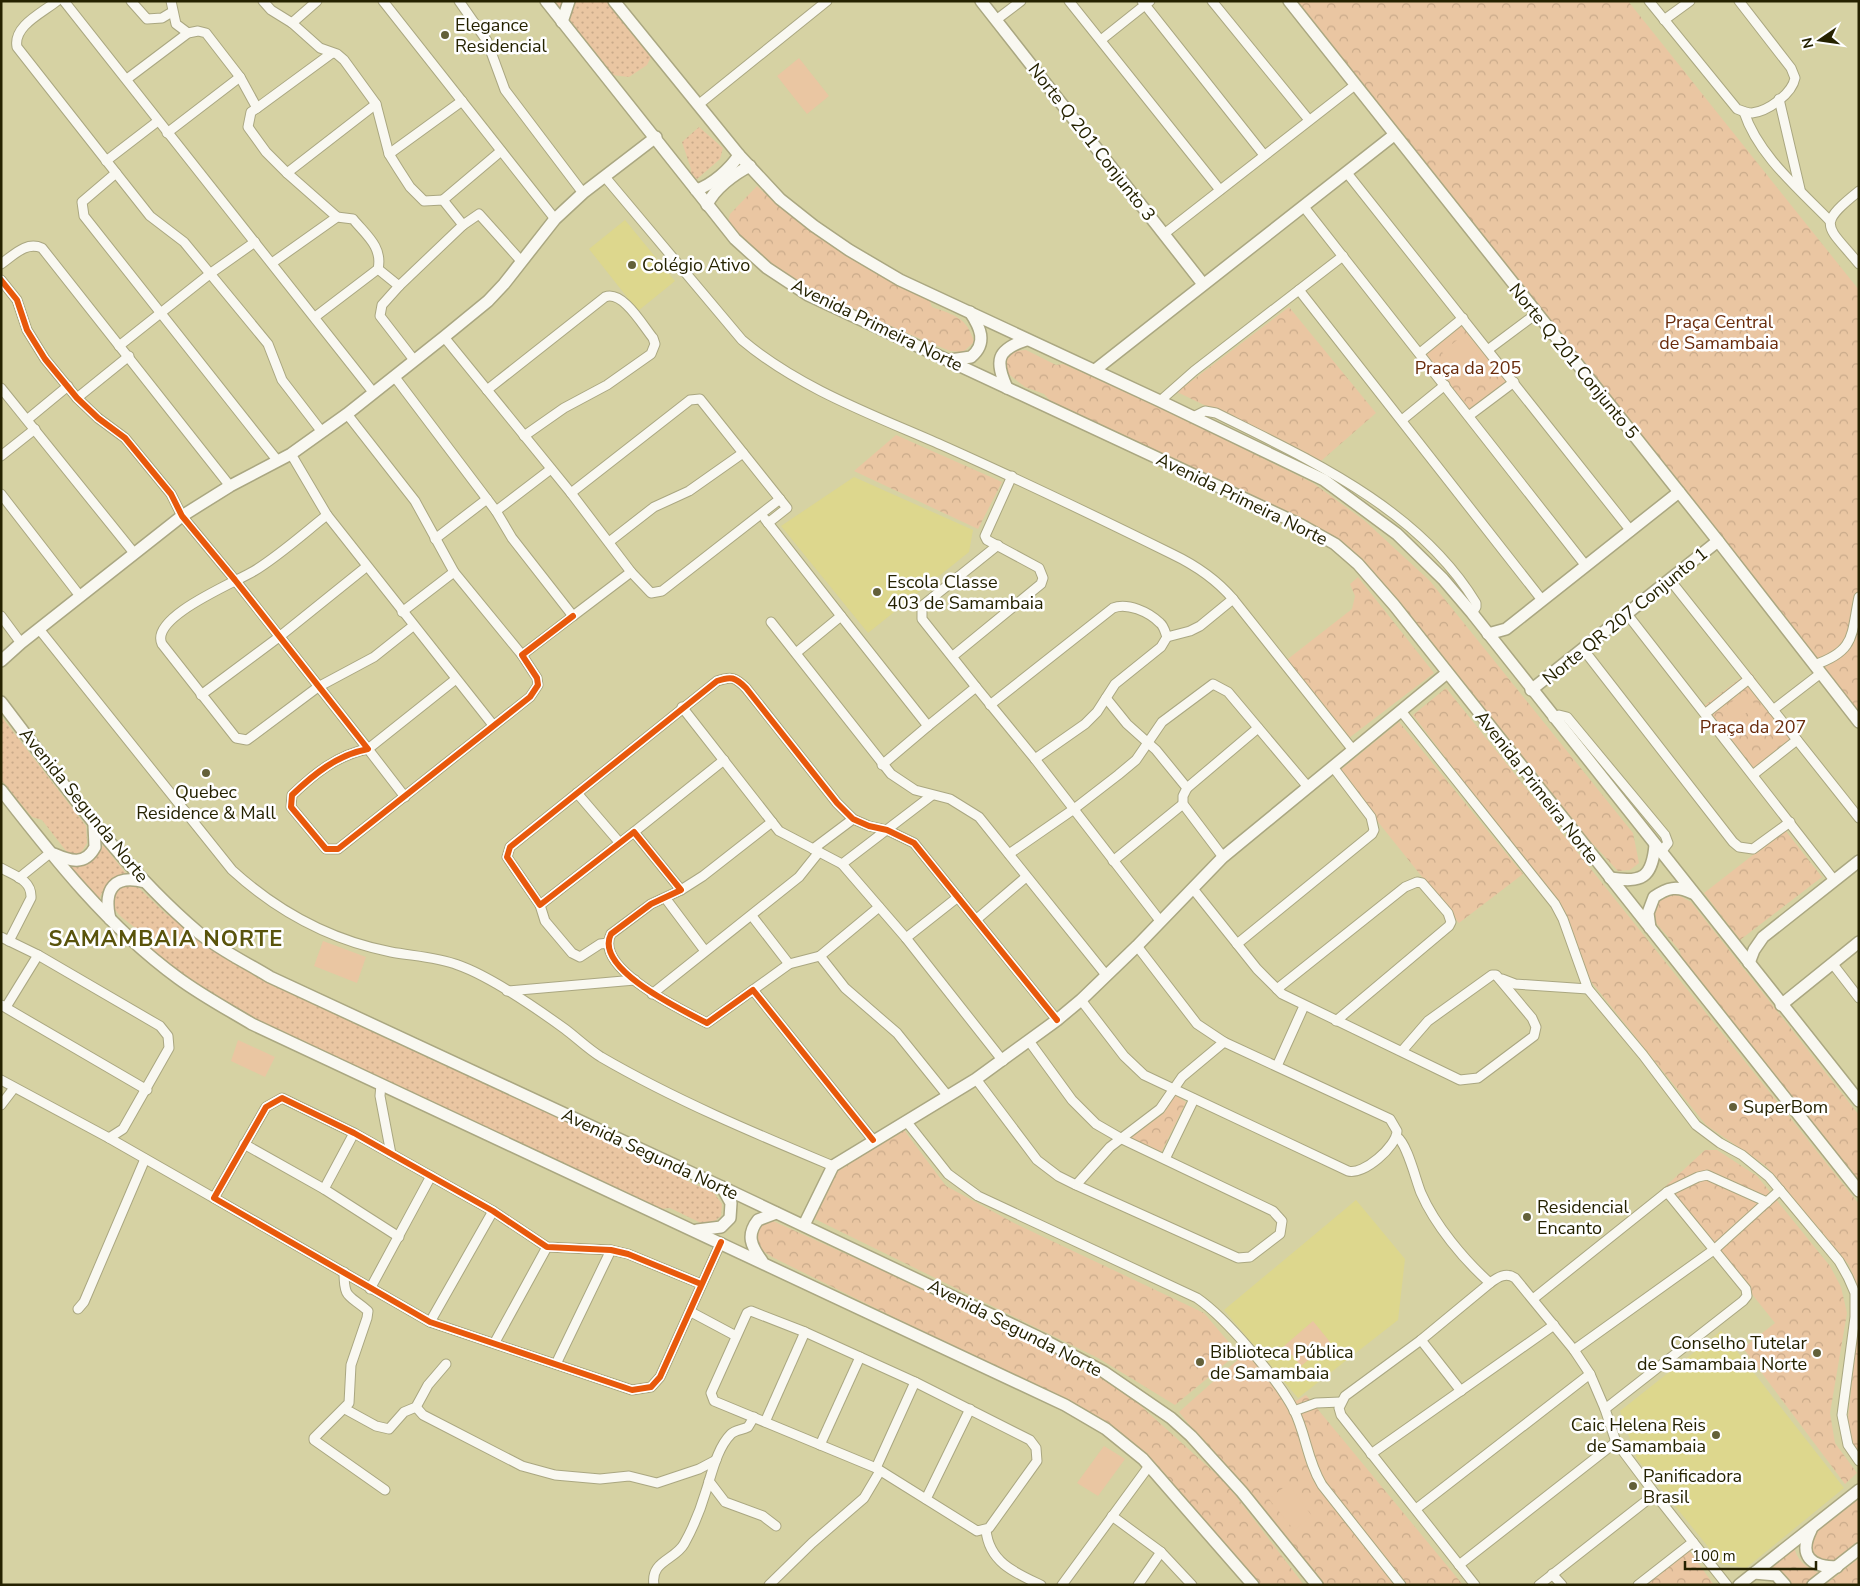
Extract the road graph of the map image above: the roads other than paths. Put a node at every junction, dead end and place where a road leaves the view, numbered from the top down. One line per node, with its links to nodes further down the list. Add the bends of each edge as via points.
1 (57, 1): 48 (street, via 19,30 17,47)
2 (64, 1): 31 (street)
3 (131, 1): 22 (street, via 147,19 162,18)
4 (171, 1): 22 (street)
5 (263, 1): 26 (street)
6 (317, 1): 26 (street)
7 (383, 1): 34 (street)
8 (458, 1): 58 (street, via 487,41 505,90)
9 (546, 1): 25 (main road, Avenida Primeira Norte)
10 (569, 1): 25 (main road)
11 (614, 1): 36 (main road)
12 (828, 1): 36 (street)
13 (981, 1): 23 (main road, Norte Q 201 Conjunto 3)
14 (1021, 1): 23 (street)
15 (1069, 1): 28 (street)
16 (1212, 1): 39 (street)
17 (1289, 1): 32 (main road, Norte Q 201 Conjunto 5)
18 (1649, 1): 24 (street)
19 (1690, 1): 24 (street)
20 (1739, 1): 33 (street, via 1796,78 1791,89)
21 (1146, 3): 28 (street); 47 (street)
22 (172, 12): 27 (street, via 176,24)
23 (996, 20): 66 (main road, Norte Q 201 Conjunto 3)
24 (1664, 20): 38 (street, via 1737,109)
25 (562, 22): 43 (main road, Avenida Primeira Norte)
26 (292, 23): 29 (street, via 320,48)
27 (188, 33): 30 (street, via 206,33); 31 (street)
28 (1101, 40): 55 (street)
29 (332, 52): 35 (street, via 344,60); 37 (street)
30 (240, 77): 37 (street); 41 (street)
31 (127, 79): 40 (street)
32 (1355, 85): 39 (street); 42 (main road, Norte Q 201 Conjunto 5)
33 (1779, 99): 38 (street, via 1759,111); 56 (street)
34 (462, 101): 44 (street); 45 (street)
35 (376, 104): 45 (street); 51 (street)
36 (698, 105): 46 (main road)
37 (257, 108): 51 (street, via 251,112 248,127)
38 (1744, 112): 56 (street, via 1748,126)
39 (1309, 120): 47 (street)
40 (158, 121): 41 (street); 48 (street)
41 (167, 133): 67 (street)
42 (1394, 135): 52 (main road); 81 (main road, Norte Q 201 Conjunto 5)
43 (656, 137): 53 (main road); 54 (main road, Avenida Primeira Norte)
44 (502, 151): 59 (street); 63 (street)
45 (390, 154): 59 (street, via 410,187 424,201)
46 (738, 155): 49 (main road); 54 (main road, via 733,164 704,188)
47 (1264, 156): 55 (street)
48 (106, 161): 50 (street)
49 (750, 166): 60 (main road, via 711,197); 79 (main road, via 780,198 849,250 900,280)
50 (116, 173): 74 (street, via 150,216 184,242); 80 (street, via 82,202 84,216)
51 (287, 173): 62 (street)
52 (1347, 174): 61 (main road); 83 (street)
53 (605, 177): 58 (main road); 115 (street, via 742,340 768,361 811,386)
54 (696, 190): 60 (main road, Avenida Primeira Norte)
55 (1220, 190): 66 (street)
56 (1800, 190): 64 (street)
57 (1859, 191): 64 (street, via 1835,210)
58 (583, 193): 63 (main road)
59 (443, 200): 65 (street)
60 (708, 205): 91 (main road, Avenida Primeira Norte, via 735,239 767,268 808,295)
61 (1304, 207): 68 (street); 76 (main road)
62 (337, 217): 70 (street); 73 (street, via 353,219 378,251)
63 (555, 219): 69 (main road)
64 (1830, 221): 72 (street, via 1831,229)
65 (463, 225): 69 (street, via 479,214); 77 (street)
66 (1164, 234): 76 (main road, Norte Q 201 Conjunto 3)
67 (255, 242): 70 (street); 74 (street)
68 (1343, 256): 78 (street); 88 (street)
69 (522, 262): 84 (main road, via 488,301)
70 (272, 263): 82 (street)
71 (1, 264): 86 (street, via 25,247 35,245 42,248)
72 (1859, 264)
73 (378, 269): 77 (street); 82 (street)
74 (211, 273): 80 (street); 108 (street, via 268,344 282,380)
75 (1, 280): 96 (street, via 17,300 35,345)
76 (1203, 284): 92 (main road)
77 (398, 286): 90 (street, via 382,305 380,316)
78 (1300, 290): 102 (street); 106 (street)
79 (970, 312): 85 (main road); 91 (main road, via 981,332 980,347 971,357)
80 (161, 314): 86 (street); 113 (street)
81 (1536, 314): 87 (street); 117 (main road, Norte Q 201 Conjunto 5)
82 (315, 317): 100 (street)
83 (1464, 318): 87 (street); 88 (street)
84 (444, 336): 90 (main road); 99 (street)
85 (1026, 340): 92 (main road); 98 (main road, via 1008,347 1002,354 999,372)
86 (119, 346): 89 (street)
87 (1489, 349): 94 (street)
88 (1420, 352): 95 (street)
89 (129, 356): 101 (street); 116 (street)
90 (414, 360): 93 (main road)
91 (948, 360): 98 (main road, Avenida Primeira Norte)
92 (1095, 370): 102 (main road)
93 (394, 376): 100 (main road); 120 (street)
94 (1514, 382): 104 (street); 127 (street)
95 (1445, 384): 104 (street); 106 (street)
96 (68, 386): 101 (street); 105 (street)
97 (1, 388): 105 (street)
98 (1007, 388): 163 (main road, Avenida Primeira Norte, via 1300,524 1335,544 1358,564)
99 (487, 390): 109 (street); 109 (street, via 605,297 615,295 622,300 653,338 651,354)
100 (373, 392): 103 (main road)
101 (77, 398): 124 (street, via 125,438 170,494)
102 (1160, 401): 152 (main road, via 1324,480 1354,500 1397,534 1443,579)
103 (347, 414): 108 (main road); 128 (street, via 415,501)
104 (1470, 416): 133 (street)
105 (28, 419): 107 (street)
106 (1402, 420): 142 (street)
107 (36, 429): 112 (street); 132 (street)
108 (322, 432): 111 (main road)
109 (524, 436): 114 (street)
110 (743, 453): 118 (street, via 705,404 695,398); 121 (street); 130 (street, via 689,491 654,507)
111 (290, 454): 113 (main road); 125 (street)
112 (1, 456)
113 (277, 460): 116 (main road)
114 (551, 469): 118 (street); 122 (street)
115 (1012, 476): 131 (street, via 985,532 987,540); 141 (street, via 1190,563)
116 (230, 486): 124 (main road)
117 (1679, 492): 127 (main road); 129 (main road, Norte Q 201 Conjunto 5)
118 (571, 493): 130 (street)
119 (1, 494): 139 (street)
120 (487, 499): 122 (street); 128 (street)
121 (780, 499): 123 (street); 126 (street, via 787,508)
122 (496, 511): 146 (street, via 512,538)
123 (762, 515): 126 (street); 136 (street, via 662,591 651,592)
124 (182, 516): 132 (main road); 137 (street)
125 (327, 516): 134 (street); 137 (street, via 254,571)
126 (768, 523): 147 (street)
127 (1631, 530): 133 (main road)
128 (435, 539): 135 (street)
129 (1718, 541): 138 (main road, Norte QR 207 Conjunto 1); 162 (main road, Norte Q 201 Conjunto 5)
130 (609, 542): 136 (street)
131 (998, 546): 160 (street, via 922,606 922,619); 160 (street, via 1039,568 1042,584)
132 (134, 553): 139 (main road)
133 (1586, 566): 142 (main road)
134 (366, 567): 143 (street); 153 (street)
135 (454, 572): 143 (street); 159 (street)
136 (631, 572): 146 (street)
137 (235, 580): 153 (street); 169 (street, via 208,594 160,633 162,644)
138 (1670, 580): 144 (main road, Norte QR 207 Conjunto 1); 165 (street)
139 (80, 596): 150 (main road)
140 (1859, 597): 162 (street, via 1853,632 1845,650)
141 (1233, 599): 154 (street, via 1200,626); 184 (street)
142 (1542, 600): 151 (main road)
143 (402, 612): 149 (street)
144 (1628, 614): 157 (main road, Norte QR 207 Conjunto 1); 176 (street)
145 (1, 616): 155 (street)
146 (573, 616): 159 (street)
147 (842, 616): 158 (street); 179 (street)
148 (771, 622): 158 (street)
149 (413, 626): 164 (street); 166 (street, via 374,657)
150 (39, 628): 155 (main road); 252 (street, via 212,847 254,890 279,908 333,935 391,952 458,965)
151 (1506, 629): 152 (main road); 156 (main road)
152 (1488, 634): 156 (main road)
153 (279, 637): 166 (street); 169 (street)
154 (1167, 637): 170 (street, via 1162,647 1115,684); 172 (street, via 1161,623 1135,608 1120,605)
155 (21, 643): 161 (main road)
156 (1499, 648): 168 (main road)
157 (1584, 649): 168 (main road, Norte QR 207 Conjunto 1); 201 (street, via 1733,842 1753,849)
158 (796, 653): 187 (street)
159 (522, 655): 178 (street, via 538,685 530,697)
160 (953, 656): 167 (street)
161 (1, 661)
162 (1817, 669): 175 (street); 177 (main road, Norte Q 201 Conjunto 5)
163 (1447, 673): 174 (main road); 217 (main road, Avenida Primeira Norte)
164 (456, 679): 178 (street); 183 (street)
165 (1749, 679): 175 (street); 176 (street)
166 (318, 687): 169 (street, via 247,740 236,738); 183 (street)
167 (976, 687): 172 (street); 179 (street)
168 (1531, 690): 206 (main road)
169 (201, 695)
170 (1106, 698): 182 (street); 185 (street, via 1085,724)
171 (1, 702): 202 (main road, Avenida Segunda Norte)
172 (990, 705): 185 (street)
173 (682, 708): 186 (street); 193 (street); 199 (street, via 717,681 735,677)
174 (1401, 710): 184 (main road); 250 (street, via 1555,904)
175 (1773, 710): 181 (street)
176 (1706, 713): 189 (street)
177 (1859, 722)
178 (492, 725): 195 (street)
179 (928, 726): 187 (street)
180 (1258, 728): 182 (street, via 1228,692 1213,684 1162,722); 190 (street); 191 (street)
181 (1797, 740): 189 (street); 198 (street)
182 (1147, 742): 191 (street); 197 (street, via 1136,760)
183 (368, 749): 195 (street); 195 (street, via 319,770 292,794 290,807 322,846 338,849)
184 (1354, 750): 188 (main road)
185 (1035, 759): 197 (street)
186 (724, 760): 200 (street); 204 (street)
187 (882, 765): 194 (street, via 902,782)
188 (1333, 767): 190 (main road); 237 (street, via 1371,816 1372,834)
189 (1754, 774): 201 (street)
190 (1308, 787): 210 (main road)
191 (1187, 788): 196 (street)
192 (1, 790): 208 (main road)
193 (577, 793): 205 (street); 225 (street, via 507,851 506,857)
194 (931, 796): 203 (street); 209 (street, via 950,799 974,813)
195 (405, 797)
196 (1183, 804): 210 (street); 211 (street)
197 (1074, 809): 209 (street); 211 (street)
198 (1859, 818)
199 (853, 819): 203 (street); 207 (street)
200 (772, 822): 207 (street, via 788,837); 220 (street)
201 (1790, 822): 218 (street)
202 (94, 824): 208 (main road, via 95,847 85,859 74,862); 219 (main road, Avenida Segunda Norte)
203 (887, 830): 213 (street); 223 (street, via 914,843)
204 (634, 832): 205 (street); 220 (street)
205 (619, 842): 225 (street)
206 (1658, 849): 217 (main road, via 1648,872 1631,880); 222 (main road)
207 (816, 850): 213 (street); 227 (street, via 799,877)
208 (50, 852): 216 (street); 228 (main road)
209 (1009, 854): 215 (street)
210 (1223, 858): 221 (main road)
211 (1113, 860): 230 (street)
212 (1859, 861): 218 (main road)
213 (842, 864): 226 (street)
214 (1, 868): 216 (street)
215 (1026, 877): 229 (street); 246 (street)
216 (19, 878): 234 (street, via 28,883 31,898)
217 (1610, 878): 231 (main road, Avenida Primeira Norte)
218 (1834, 880): 233 (main road)
219 (145, 882): 228 (main road, via 127,879 114,885 107,905); 289 (main road, Avenida Segunda Norte, via 200,934 270,977)
220 (681, 890): 224 (street)
221 (1194, 890): 230 (main road); 237 (street)
222 (1693, 894): 231 (main road, via 1683,888 1674,888 1654,897 1648,913); 239 (main road)
223 (958, 897): 229 (street); 232 (street)
224 (666, 899): 236 (street, via 651,904 618,926); 240 (street)
225 (540, 905): 236 (street, via 546,921 572,953 580,957 600,944)
226 (878, 908): 232 (street); 242 (street)
227 (752, 916): 240 (street); 245 (street)
228 (110, 919): 268 (main road, via 178,978 215,1002 252,1024)
229 (977, 919): 259 (street)
230 (1161, 922): 238 (main road)
231 (1650, 929): 292 (main road, Avenida Primeira Norte)
232 (906, 938): 264 (street)
233 (1764, 938): 239 (main road); 243 (main road)
234 (5, 939): 241 (street)
235 (1859, 942): 244 (main road)
236 (608, 943): 248 (street, via 613,955)
237 (1236, 944): 249 (street)
238 (1137, 946): 246 (main road); 262 (street, via 1197,1024)
239 (1736, 947): 243 (main road)
240 (705, 951): 253 (street)
241 (38, 955): 257 (street); 271 (street, via 166,1031 170,1048)
242 (820, 956): 245 (street); 272 (street, via 846,988 897,1033)
243 (1749, 963): 256 (main road)
244 (1832, 963): 254 (street); 256 (main road)
245 (789, 964): 251 (street)
246 (1106, 975): 255 (main road)
247 (1500, 978): 250 (street, via 1516,984); 263 (street, via 1489,976 1421,1028); 263 (street, via 1536,1027 1534,1036 1478,1078 1460,1080)
248 (635, 980): 252 (street); 253 (street)
249 (1277, 989): 258 (street); 260 (street, via 1405,888 1416,882 1422,883 1448,913 1449,926)
250 (1588, 989): 291 (street, via 1696,1125 1760,1168)
251 (754, 990): 253 (street, via 707,1024); 281 (street)
252 (507, 991): 286 (street, via 599,1056 649,1084 719,1118)
253 (652, 994)
254 (1859, 998)
255 (1081, 1000): 259 (main road); 270 (street, via 1134,1066 1144,1075)
256 (1781, 1005): 274 (main road)
257 (3, 1006): 271 (street)
258 (1304, 1006): 260 (street); 265 (street)
259 (1057, 1020): 261 (main road)
260 (1336, 1021): 263 (street)
261 (1029, 1041): 264 (main road); 280 (street, via 1072,1100 1096,1124)
262 (1224, 1042): 265 (street); 270 (street)
263 (1402, 1051)
264 (1003, 1060): 266 (main road)
265 (1277, 1066): 278 (street, via 1390,1119)
266 (976, 1079): 272 (main road); 288 (street, via 1037,1160)
267 (1, 1080): 269 (street)
268 (381, 1084): 283 (street, via 380,1096); 299 (main road)
269 (14, 1088): 275 (street); 279 (street)
270 (1172, 1089): 273 (street); 280 (street, via 1160,1109)
271 (147, 1090): 279 (street, via 123,1129)
272 (947, 1095): 276 (main road)
273 (1194, 1099): 278 (street, via 1353,1172 1363,1170 1394,1144); 285 (street)
274 (1859, 1101)
275 (1, 1105)
276 (906, 1121): 281 (main road); 331 (street, via 948,1174 978,1196 1206,1304 1251,1353)
277 (354, 1133): 282 (street, via 282,1098 266,1107); 283 (street); 290 (street)
278 (1397, 1137): 307 (street, via 1405,1146 1422,1196 1432,1212 1471,1266)
279 (109, 1138): 284 (street)
280 (1122, 1139): 285 (street); 288 (street, via 1110,1147)
281 (873, 1140): 286 (main road)
282 (244, 1144): 290 (street); 294 (street)
283 (391, 1154): 287 (street)
284 (145, 1159): 294 (street); 311 (street, via 84,1302)
285 (1166, 1159): 288 (street, via 1273,1211 1282,1221 1280,1234 1250,1257 1238,1258)
286 (834, 1166): 298 (main road)
287 (431, 1176): 296 (street); 300 (street)
288 (1076, 1185)
289 (722, 1187): 297 (main road, Avenida Segunda Norte); 299 (main road, via 732,1210 727,1223 713,1230)
290 (324, 1189): 300 (street)
291 (1780, 1190): 295 (street); 338 (street, via 1839,1261 1855,1293 1855,1317 1842,1415 1848,1445)
292 (1859, 1191)
293 (1667, 1192): 295 (street, via 1707,1175); 303 (street); 310 (street)
294 (214, 1198): 306 (street)
295 (1767, 1202): 303 (street)
296 (493, 1211): 302 (street); 313 (street)
297 (776, 1214): 298 (main road, Avenida Segunda Norte); 305 (main road, via 758,1220 750,1233 753,1248)
298 (804, 1225): 365 (main road, Avenida Segunda Norte, via 1040,1338 1104,1372 1148,1402 1184,1430 1218,1464)
299 (696, 1230): 301 (main road)
300 (399, 1237): 309 (street)
301 (721, 1242): 305 (main road); 308 (street)
302 (547, 1247): 304 (street); 318 (street)
303 (1715, 1249): 319 (street); 330 (street, via 1746,1289 1747,1296)
304 (611, 1250): 308 (street); 322 (street)
305 (764, 1263): 339 (main road, via 1058,1401 1106,1429)
306 (344, 1272): 309 (street); 328 (street, via 347,1295 368,1311 351,1365 350,1399)
307 (1490, 1283): 310 (street, via 1498,1277 1511,1275); 317 (street)
308 (701, 1284): 312 (street)
309 (370, 1289): 313 (street)
310 (1533, 1299): 314 (street)
311 (78, 1309)
312 (691, 1312): 316 (street); 322 (street, via 660,1377 647,1388 632,1390)
313 (430, 1322): 318 (street)
314 (1554, 1325): 319 (street); 325 (street)
315 (806, 1332): 316 (street, via 751,1311); 320 (street); 333 (street)
316 (736, 1336): 332 (street, via 711,1393 714,1401)
317 (1420, 1340): 325 (street); 326 (street)
318 (495, 1342): 322 (street)
319 (1574, 1350): 323 (street)
320 (860, 1357): 324 (street); 335 (street)
321 (446, 1364): 327 (street, via 428,1384)
322 (556, 1364)
323 (1590, 1374): 330 (street); 346 (street)
324 (915, 1382): 329 (street); 340 (street)
325 (1461, 1391): 336 (street)
326 (1341, 1402): 331 (street, via 1316,1403); 336 (street, via 1341,1415)
327 (416, 1407): 328 (street, via 404,1412 386,1430); 337 (street, via 423,1415 513,1462 555,1475 600,1479 629,1476 658,1484)
328 (345, 1409): 342 (street, via 314,1440)
329 (970, 1409): 345 (street); 350 (street, via 1030,1440 1038,1453 1036,1461 992,1526)
330 (1606, 1409): 334 (street)
331 (1294, 1411): 366 (street, via 1312,1468)
332 (754, 1417): 333 (street); 337 (street, via 748,1427 728,1437)
333 (765, 1422): 335 (street)
334 (1616, 1442): 344 (street); 354 (street)
335 (820, 1445): 340 (street)
336 (1371, 1454): 346 (street)
337 (716, 1460): 341 (street)
338 (1859, 1461)
339 (1149, 1466): 347 (street); 364 (main road)
340 (878, 1470): 345 (street); 359 (street, via 864,1498)
341 (709, 1481): 348 (street, via 725,1502 763,1516); 358 (street, via 684,1544 659,1565)
342 (385, 1490)
343 (1859, 1490): 349 (main road)
344 (1655, 1494): 351 (street); 357 (street)
345 (926, 1499): 350 (street, via 973,1529)
346 (1416, 1510): 354 (street)
347 (1112, 1516): 353 (street); 361 (street)
348 (776, 1526)
349 (1812, 1528): 355 (main road, via 1805,1543 1808,1557 1814,1564); 356 (main road)
350 (986, 1530): 360 (street, via 990,1547 1004,1566)
351 (1693, 1542): 370 (street); 371 (street)
352 (1859, 1549): 355 (main road)
353 (1161, 1552): 362 (street); 363 (street)
354 (1459, 1565): 367 (street)
355 (1837, 1567): 374 (main road)
356 (1754, 1573): 372 (main road); 373 (main road, via 1771,1574)
357 (1552, 1574): 368 (street); 369 (street)
358 (654, 1585)
359 (769, 1585)
360 (1041, 1585)
361 (1062, 1585)
362 (1138, 1585)
363 (1192, 1585)
364 (1253, 1585)
365 (1317, 1585)
366 (1402, 1585)
367 (1475, 1585)
368 (1539, 1585)
369 (1562, 1585)
370 (1638, 1585)
371 (1727, 1585)
372 (1739, 1585)
373 (1785, 1585)
374 (1813, 1585)

